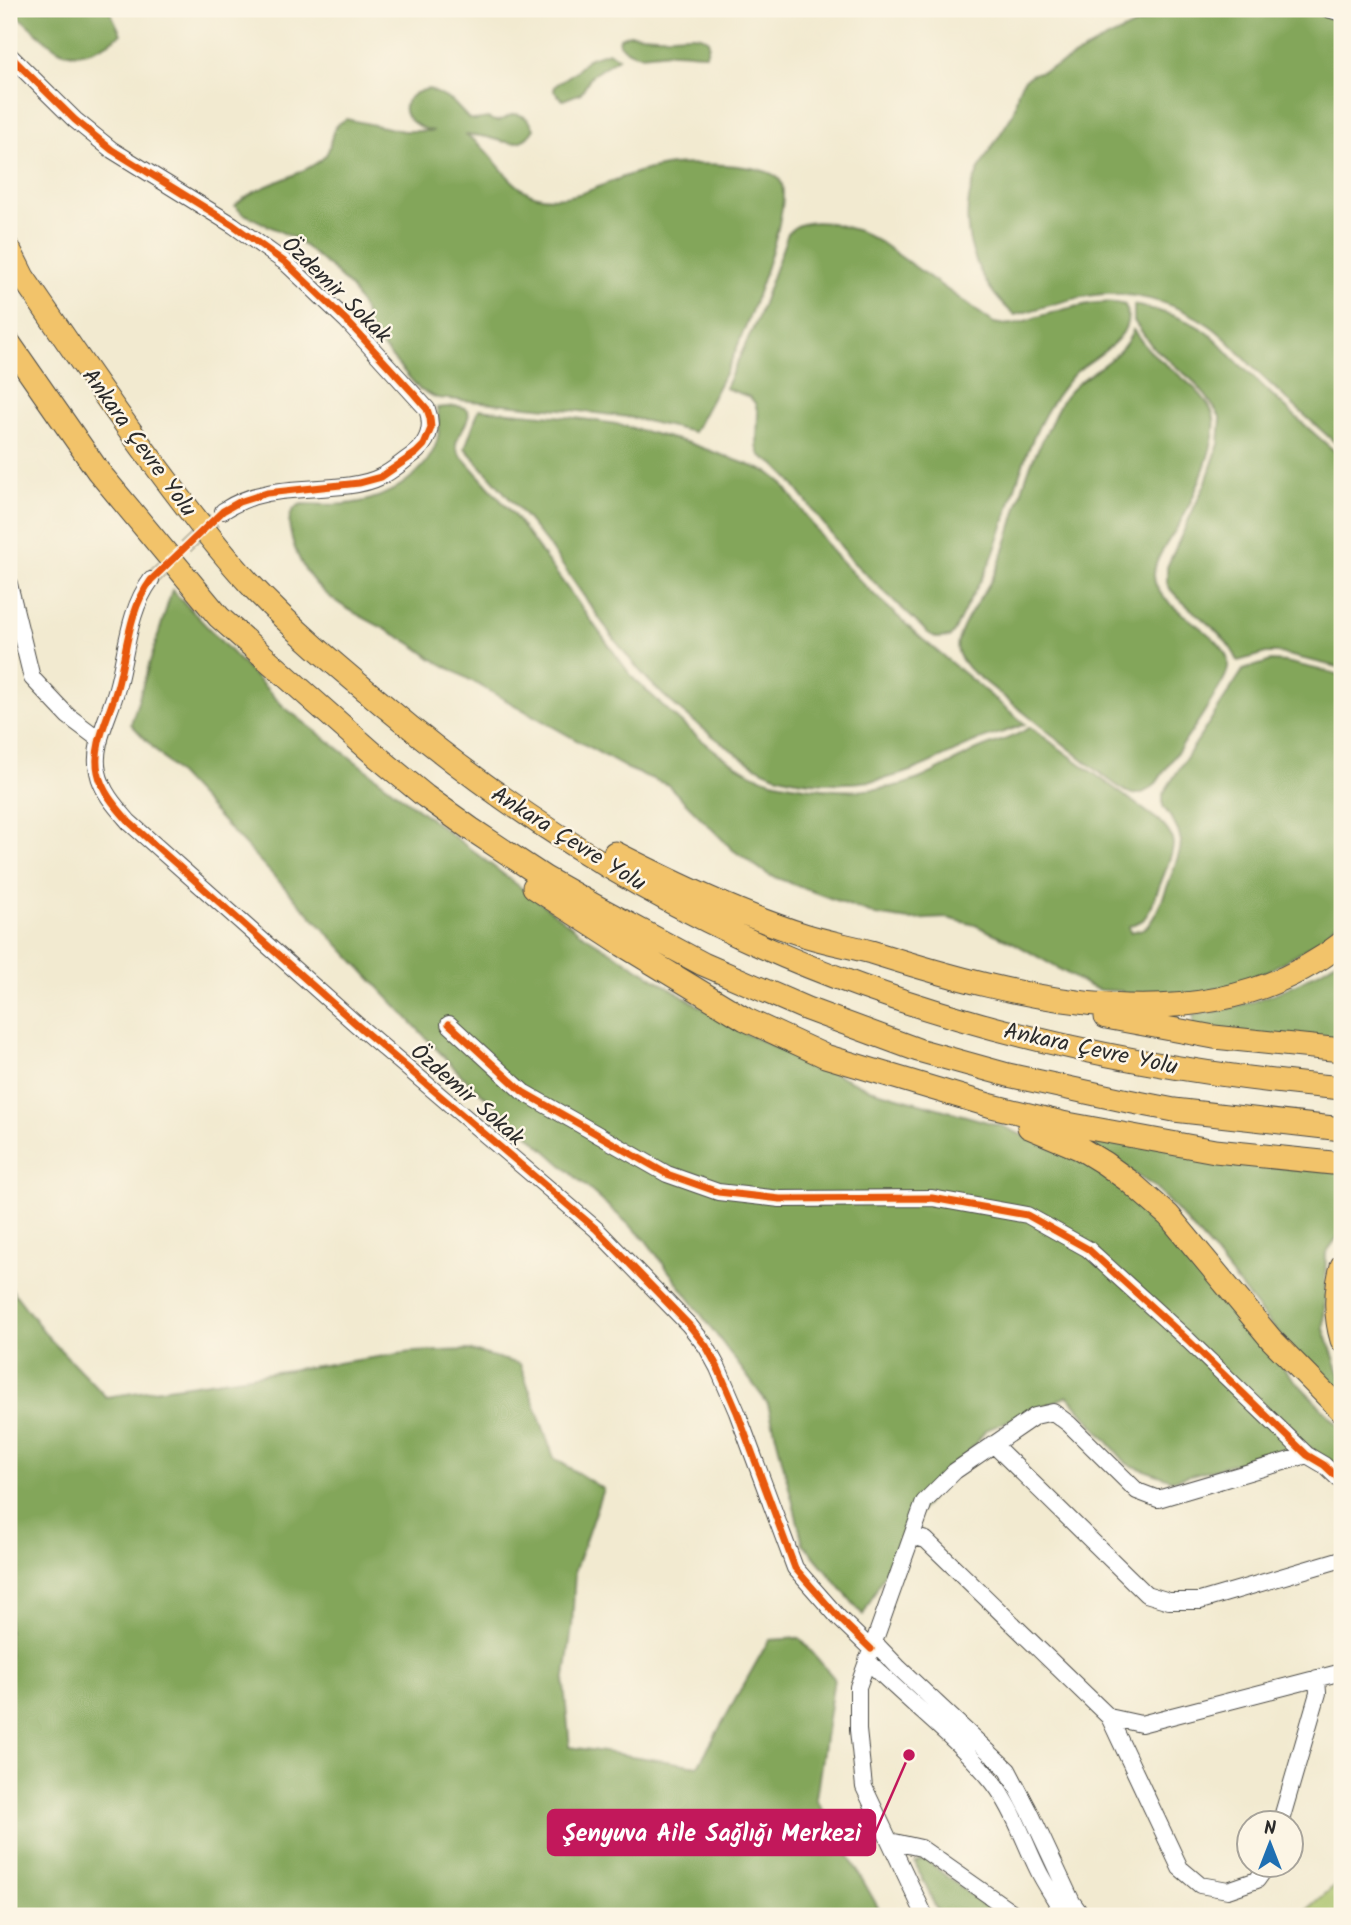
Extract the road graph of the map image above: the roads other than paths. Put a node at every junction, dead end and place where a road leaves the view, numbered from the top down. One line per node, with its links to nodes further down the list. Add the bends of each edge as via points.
1 (1328, 9): 2 (street)
2 (1342, 13)
3 (9, 55): 6 (street, Özdemir Sokak, via 95,138 286,262 427,409 431,428 424,445 381,477 267,493)
4 (9, 249): 10 (highway, Ankara Çevre Yolu, via 23,277 135,440 224,555)
5 (9, 343): 9 (highway, Ankara Çevre Yolu, via 98,471)
6 (223, 511)
7 (151, 580): 11 (street, Özdemir Sokak, via 134,612)
8 (9, 584): 11 (street, via 32,678 68,716)
9 (219, 617): 16 (highway, via 290,694 448,828 672,975 745,1019); 18 (highway, Ankara Çevre Yolu, via 374,754 471,829 536,872 703,964 918,1050 1008,1075 1174,1110)
10 (324, 655): 13 (highway, via 574,831 663,878 806,936); 17 (highway, Ankara Çevre Yolu, via 504,799 653,891 791,959 920,1007 1048,1041 1174,1067)
11 (100, 740): 28 (street, Özdemir Sokak, via 98,773 109,799 129,822 596,1229 689,1325 706,1346 737,1412 794,1568)
12 (1342, 943): 13 (highway, via 1301,970 1264,986 1223,999 1180,1005 1072,1002)
13 (967, 981): 15 (highway, via 1172,1030)
14 (449, 1024): 24 (street, via 523,1092 667,1174 718,1192 780,1199 932,1198 1027,1215 1088,1249)
15 (1342, 1050)
16 (825, 1056): 19 (highway, via 1062,1123 1215,1151); 22 (highway, via 1028,1126 1104,1163 1169,1216 1271,1339)
17 (1342, 1088)
18 (1342, 1129)
19 (1342, 1164)
20 (1342, 1266): 21 (highway, via 1336,1301)
21 (1342, 1340)
22 (1342, 1411)
23 (993, 1444): 24 (street, via 1035,1416 1053,1412 1137,1491 1158,1499); 26 (street, via 955,1471 924,1502); 27 (street, via 1146,1594 1169,1601 1200,1601)
24 (1307, 1455): 25 (street)
25 (1342, 1482)
26 (912, 1536): 28 (street); 31 (street, via 926,1540)
27 (1342, 1559)
28 (871, 1650): 33 (street, via 858,1687 858,1730 864,1787); 37 (street, via 887,1681 989,1776 1012,1811); 38 (street, via 898,1667 1008,1770)
29 (1342, 1672): 30 (street)
30 (1317, 1678): 31 (street, via 1141,1724); 32 (street, via 1318,1693)
31 (1109, 1717): 34 (street, via 1180,1868 1200,1885 1228,1890)
32 (1284, 1810)
33 (890, 1841): 35 (street); 36 (street, via 921,1848)
34 (1257, 1880)
35 (925, 1916)
36 (1018, 1916)
37 (1065, 1916)
38 (1082, 1916)

